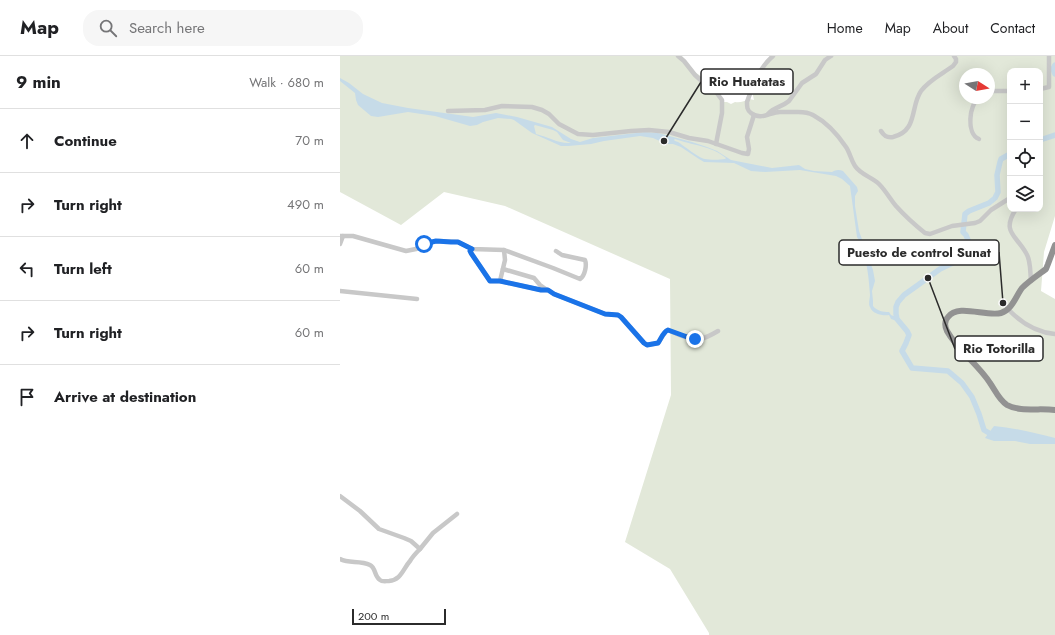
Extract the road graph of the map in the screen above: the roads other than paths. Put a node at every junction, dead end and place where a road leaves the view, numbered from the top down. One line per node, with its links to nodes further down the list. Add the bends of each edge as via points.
1 (678, 56): 15 (street, via 722,100)
2 (773, 56): 11 (street, via 762,68 752,88 747,108)
3 (832, 56): 12 (street, via 825,60 816,74 798,87 789,101 775,108)
4 (954, 56): 13 (street, via 956,62 953,66 928,83 918,96 909,128 902,134 891,137 886,137)
5 (1049, 56): 6 (street, via 1049,87)
6 (1043, 88)
7 (995, 91): 8 (street)
8 (1007, 91)
9 (974, 104): 14 (street, via 970,127 974,137)
10 (448, 111): 15 (street, via 485,110 502,106 532,107 549,114 559,124 578,134 655,130)
11 (754, 115): 12 (street); 15 (street, via 747,137 748,154)
12 (767, 116): 16 (street, via 780,112 804,112 827,125 842,141 859,171 877,182 896,206 927,234 980,221)
13 (881, 131)
14 (979, 140)
15 (716, 144)
16 (1007, 200)
17 (1014, 212): 27 (street, via 1010,227 1029,259)
18 (342, 236): 19 (street); 21 (street, via 353,236 406,251 436,241 458,242)
19 (340, 244)
20 (1055, 244): 24 (highway)
21 (472, 249): 22 (street); 26 (street, via 471,253 490,281)
22 (504, 250): 23 (street, via 581,279 586,260 568,257); 25 (street)
23 (556, 251)
24 (1054, 254): 27 (highway, via 1046,269)
25 (503, 269): 26 (street); 28 (street, via 534,278)
26 (500, 281): 28 (street)
27 (1031, 281): 31 (highway)
28 (548, 290): 32 (street, via 605,314 618,315 647,345 658,343 668,330 695,339)
29 (340, 291): 30 (street)
30 (416, 299)
31 (1008, 309): 33 (street, via 1014,317 1030,327); 34 (highway, via 999,314 960,310 947,317 946,330 1005,404 1019,408)
32 (718, 331)
33 (1055, 334)
34 (1055, 410)
35 (340, 496): 37 (street, via 379,529 404,538)
36 (456, 514): 37 (street)
37 (420, 548): 38 (street, via 403,573 390,581 380,580 372,566)
38 (340, 559)

